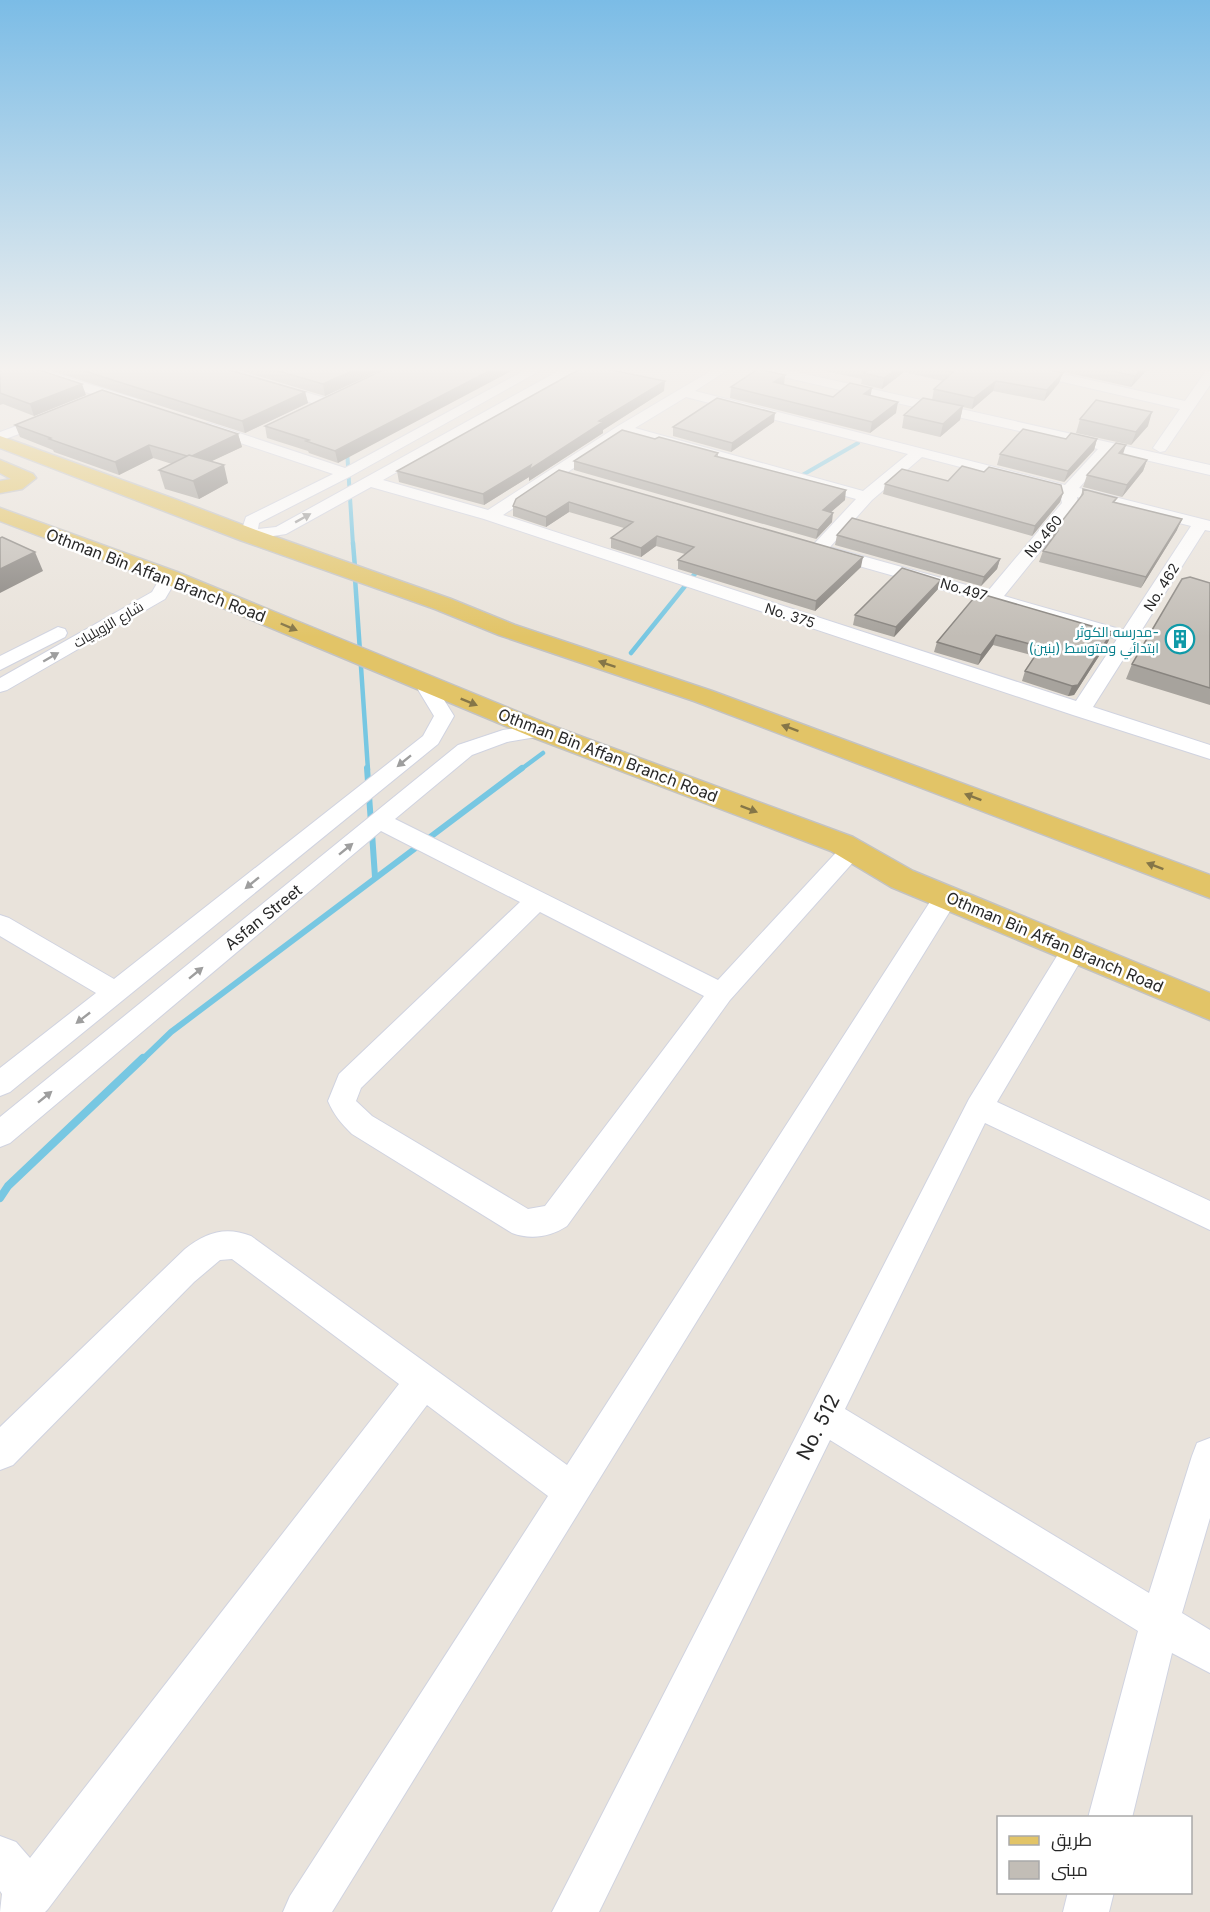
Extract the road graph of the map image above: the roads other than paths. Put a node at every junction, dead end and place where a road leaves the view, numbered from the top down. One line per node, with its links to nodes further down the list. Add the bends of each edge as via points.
1 (18, 458): 21 (main road)
2 (44, 458): 21 (main road)
3 (302, 458): 15 (street)
4 (373, 458): 15 (street)
5 (410, 458): 17 (street)
6 (578, 458): 14 (street)
7 (727, 458): 20 (street)
8 (912, 458): 20 (street)
9 (939, 458): 19 (street)
10 (1098, 458): 19 (street, No.460)
11 (1158, 458): 13 (street)
12 (0, 466): 18 (main road, via 24,476 25,480)
13 (1210, 470)
14 (557, 472): 16 (street); 24 (street)
15 (346, 473): 26 (street, via 252,520)
16 (580, 478)
17 (369, 481): 24 (street, No. 375); 26 (street, one-way to 17, via 280,531)
18 (0, 487)
19 (1068, 491): 25 (street); 29 (street, No.460, via 1070,504)
20 (866, 497): 29 (street, No.497, via 813,547)
21 (170, 504): 26 (main road)
22 (0, 506): 27 (main road)
23 (0, 514): 27 (main road, Othman Bin Affan Branch Road)
24 (490, 516): 34 (street, No. 375)
25 (1205, 525): 30 (street, No. 462)
26 (248, 535): 41 (main road, one-way to 26, via 714,700 507,630)
27 (63, 539): 28 (main road, Othman Bin Affan Branch Road)
28 (169, 577): 31 (street, شارع الزويليات); 32 (main road, Othman Bin Affan Branch Road, one-way to 32); 33 (street, شارع الزويليات, one-way to 28, via 159,595)
29 (993, 597): 30 (street, No.497)
30 (1129, 637): 34 (street, No. 462)
31 (0, 664)
32 (424, 683): 35 (main road, Othman Bin Affan Branch Road, one-way to 35); 36 (street, Asfan Street, via 444,716)
33 (0, 686)
34 (1080, 711): 38 (street, No. 375)
35 (541, 731): 37 (street, Asfan Street, via 503,736); 40 (main road, Othman Bin Affan Branch Road, one-way to 40)
36 (431, 740): 37 (street, via 457,733 467,740); 46 (street, Asfan Street, one-way to 46)
37 (465, 750): 39 (street, Asfan Street)
38 (1210, 752)
39 (380, 821): 43 (street); 51 (street, Asfan Street, one-way to 39)
40 (852, 850): 42 (main road, Othman Bin Affan Branch Road, via 902,879); 47 (street)
41 (1210, 887)
42 (946, 897): 45 (main road, Othman Bin Affan Branch Road); 57 (street)
43 (537, 900): 47 (street); 47 (street, via 349,1082 342,1101 362,1125 523,1223 547,1222 556,1216)
44 (0, 924): 46 (street)
45 (1074, 950): 48 (main road, Othman Bin Affan Branch Road); 50 (street, No. 512)
46 (115, 992): 49 (street, Asfan Street, one-way to 49)
47 (721, 993)
48 (1210, 1007)
49 (0, 1084)
50 (979, 1107): 52 (street); 54 (street, No. 512)
51 (0, 1134)
52 (1210, 1216)
53 (423, 1382): 55 (street, via 240,1246 219,1243 183,1271); 57 (street); 63 (street)
54 (824, 1416): 58 (street); 65 (street, No. 512)
55 (0, 1452)
56 (1210, 1456): 58 (street)
57 (572, 1491): 64 (street)
58 (1160, 1622): 59 (street); 60 (street)
59 (1210, 1653)
60 (1111, 1816)
61 (0, 1858): 63 (street)
62 (1091, 1894): 66 (street)
63 (25, 1902)
64 (306, 1912)
65 (575, 1912)
66 (1086, 1912)

